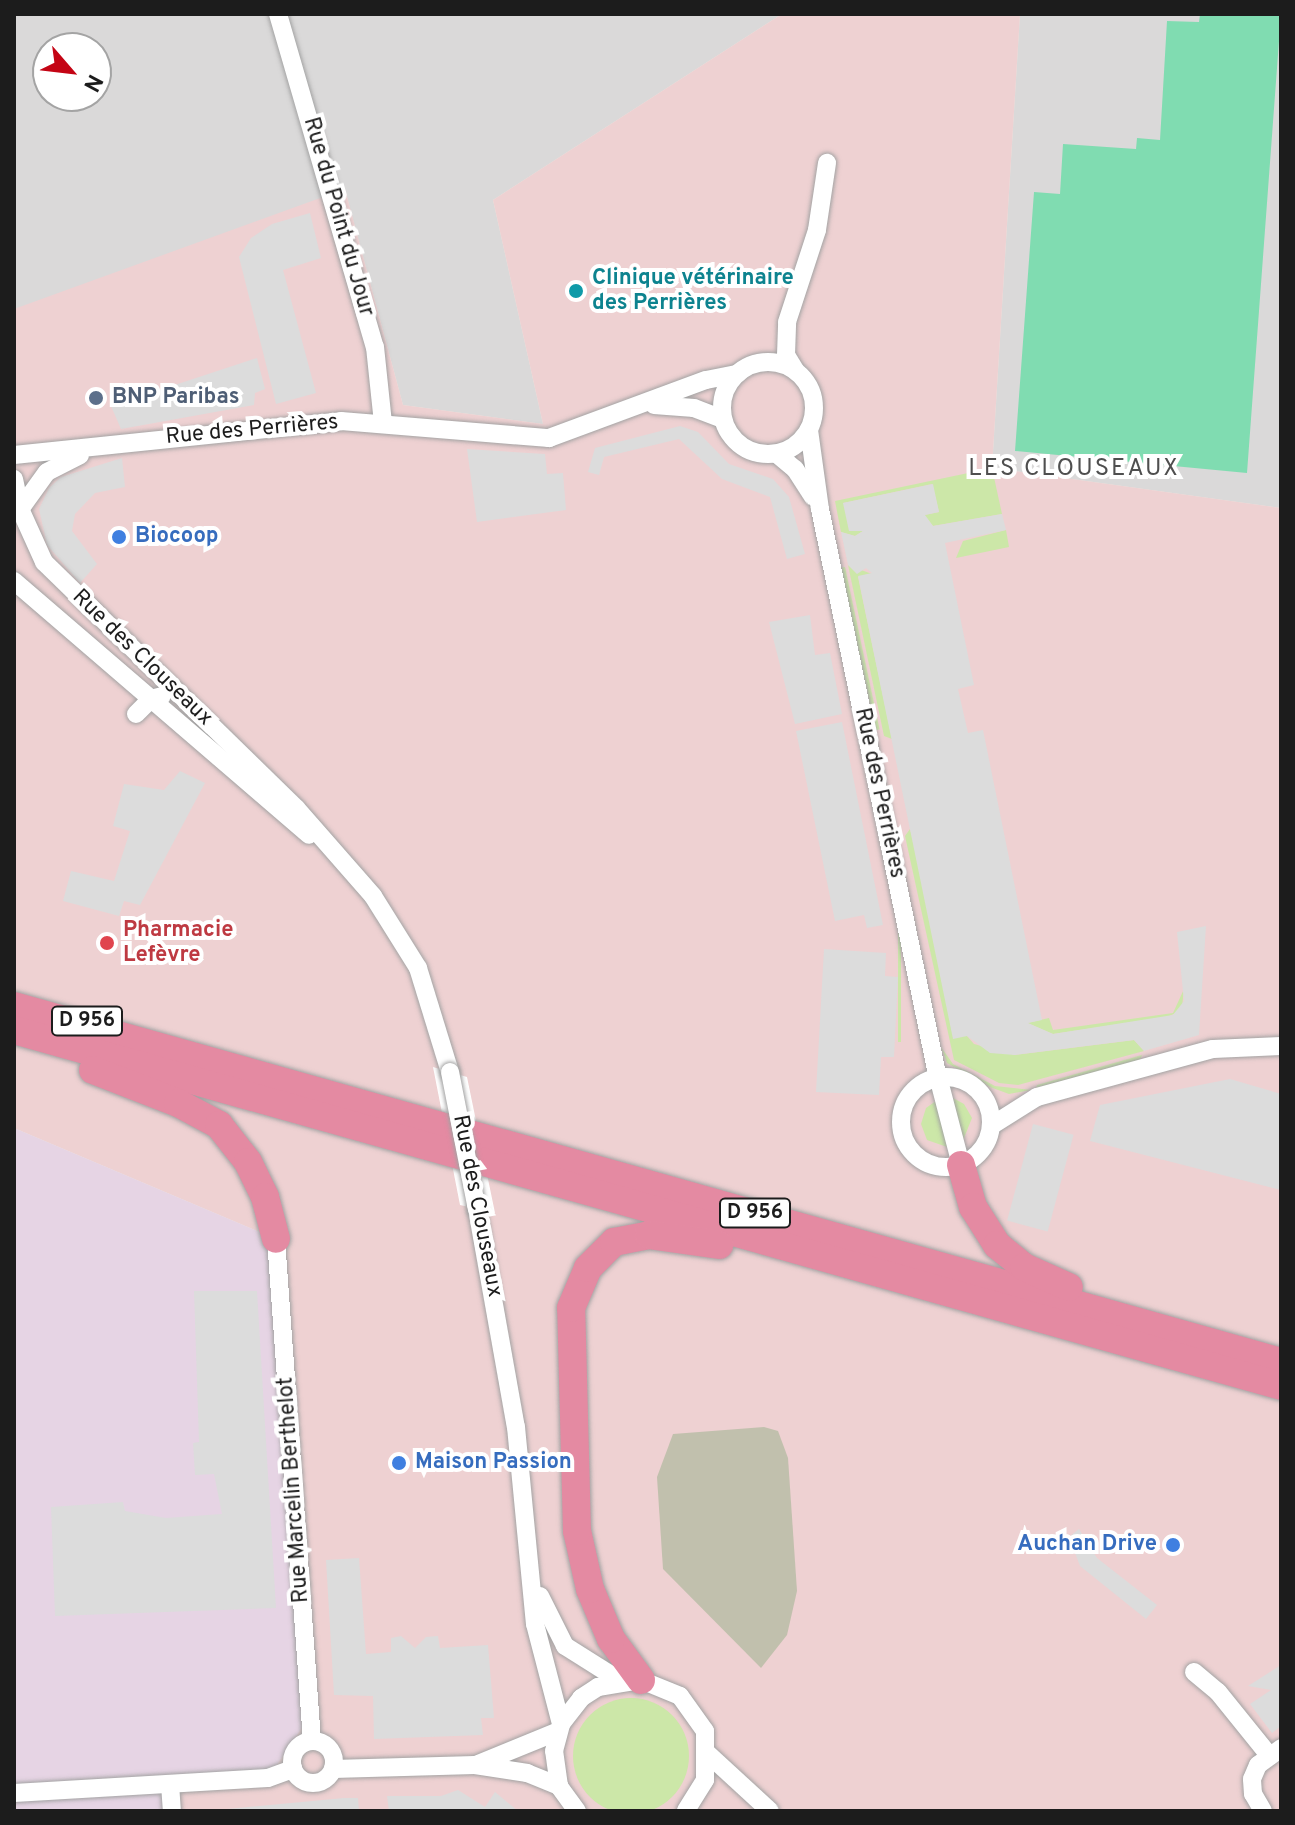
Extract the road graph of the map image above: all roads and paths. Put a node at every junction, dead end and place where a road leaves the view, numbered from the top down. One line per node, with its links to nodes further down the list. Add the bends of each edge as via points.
1 (278, 14): 9 (street, Rue du Point du Jour, via 375,347)
2 (827, 163): 3 (street, via 817,230)
3 (787, 322): 4 (street); 5 (street, via 786,355)
4 (758, 363): 5 (street); 6 (street)
5 (795, 370): 10 (street, via 811,391)
6 (737, 374): 7 (street, Rue des Perrières, via 706,380); 8 (street, via 727,387)
7 (647, 405): 8 (street, Rue des Perrières, via 694,408); 9 (street, Rue des Perrières, via 549,438)
8 (723, 419): 12 (street, via 750,451)
9 (383, 423): 11 (street, Rue des Perrières, via 276,424)
10 (809, 430): 12 (street, via 796,446); 15 (street, Rue des Perrières)
11 (91, 450): 13 (street, Rue des Perrières); 16 (street, Rue des Perrières, via 47,472)
12 (777, 454): 15 (street, Rue des Perrières, via 795,469)
13 (14, 455)
14 (14, 479): 16 (street, Rue des Clouseaux)
15 (820, 509): 30 (street, Rue des Perrières)
16 (21, 510): 17 (street, Rue des Perrières); 20 (street, Rue des Clouseaux, via 44,562)
17 (14, 530)
18 (14, 581): 19 (street, Rue des Clouseaux)
19 (151, 699): 20 (street, via 170,694); 21 (street); 22 (street, Rue des Clouseaux)
20 (185, 699): 22 (street); 23 (street, Rue des Clouseaux)
21 (136, 714)
22 (169, 715): 23 (street, Rue des Clouseaux)
23 (347, 864): 40 (street, Rue des Clouseaux, bridge, via 418,968 450,1072 503,1344)
24 (14, 996): 29 (highway, D 956)
25 (14, 1006): 29 (highway, D 956)
26 (14, 1030): 36 (highway, D 956)
27 (14, 1038): 35 (highway, D 956, via 178,1103 219,1125 248,1162 265,1197)
28 (1281, 1046): 32 (street, via 1213,1049)
29 (160, 1047): 37 (highway, D 956)
30 (939, 1077): 31 (street, via 963,1080); 34 (street, Rue des Perrières); 34 (street, via 908,1097 903,1136 932,1165)
31 (983, 1095): 32 (street); 33 (street)
32 (1037, 1097): 33 (street)
33 (991, 1126): 34 (street, via 982,1150)
34 (961, 1165): 37 (highway, via 973,1207 1008,1256 1057,1282)
35 (276, 1239): 44 (street, Rue Marcelin Berthelot)
36 (763, 1240): 39 (highway, D 956); 42 (highway, D 956, via 725,1246 681,1236 631,1236 600,1254 574,1297 571,1377 577,1531 590,1589)
37 (1196, 1338): 38 (highway, D 956)
38 (1281, 1362)
39 (1281, 1386)
40 (533, 1574): 42 (street, Rue des Clouseaux, via 552,1627 565,1646); 43 (street, Rue des Clouseaux, via 535,1624)
41 (1194, 1672): 45 (street)
42 (630, 1680): 43 (street, via 581,1698); 46 (street, Rue des Clouseaux, via 680,1696 705,1731)
43 (560, 1728): 47 (street); 51 (street, Rue des Clouseaux, via 554,1751)
44 (312, 1741): 48 (street, via 297,1748); 49 (street, via 328,1748)
45 (1275, 1751): 57 (street, via 1252,1779)
46 (708, 1754): 55 (street, via 705,1780); 56 (street)
47 (475, 1765): 49 (street); 51 (street, via 527,1773)
48 (293, 1769): 49 (street, via 305,1782 314,1783); 50 (street, via 268,1778)
49 (333, 1769)
50 (170, 1784): 52 (street); 54 (street)
51 (559, 1786): 53 (street)
52 (14, 1793)
53 (573, 1809)
54 (172, 1811)
55 (686, 1811)
56 (770, 1811)
57 (1263, 1811)

